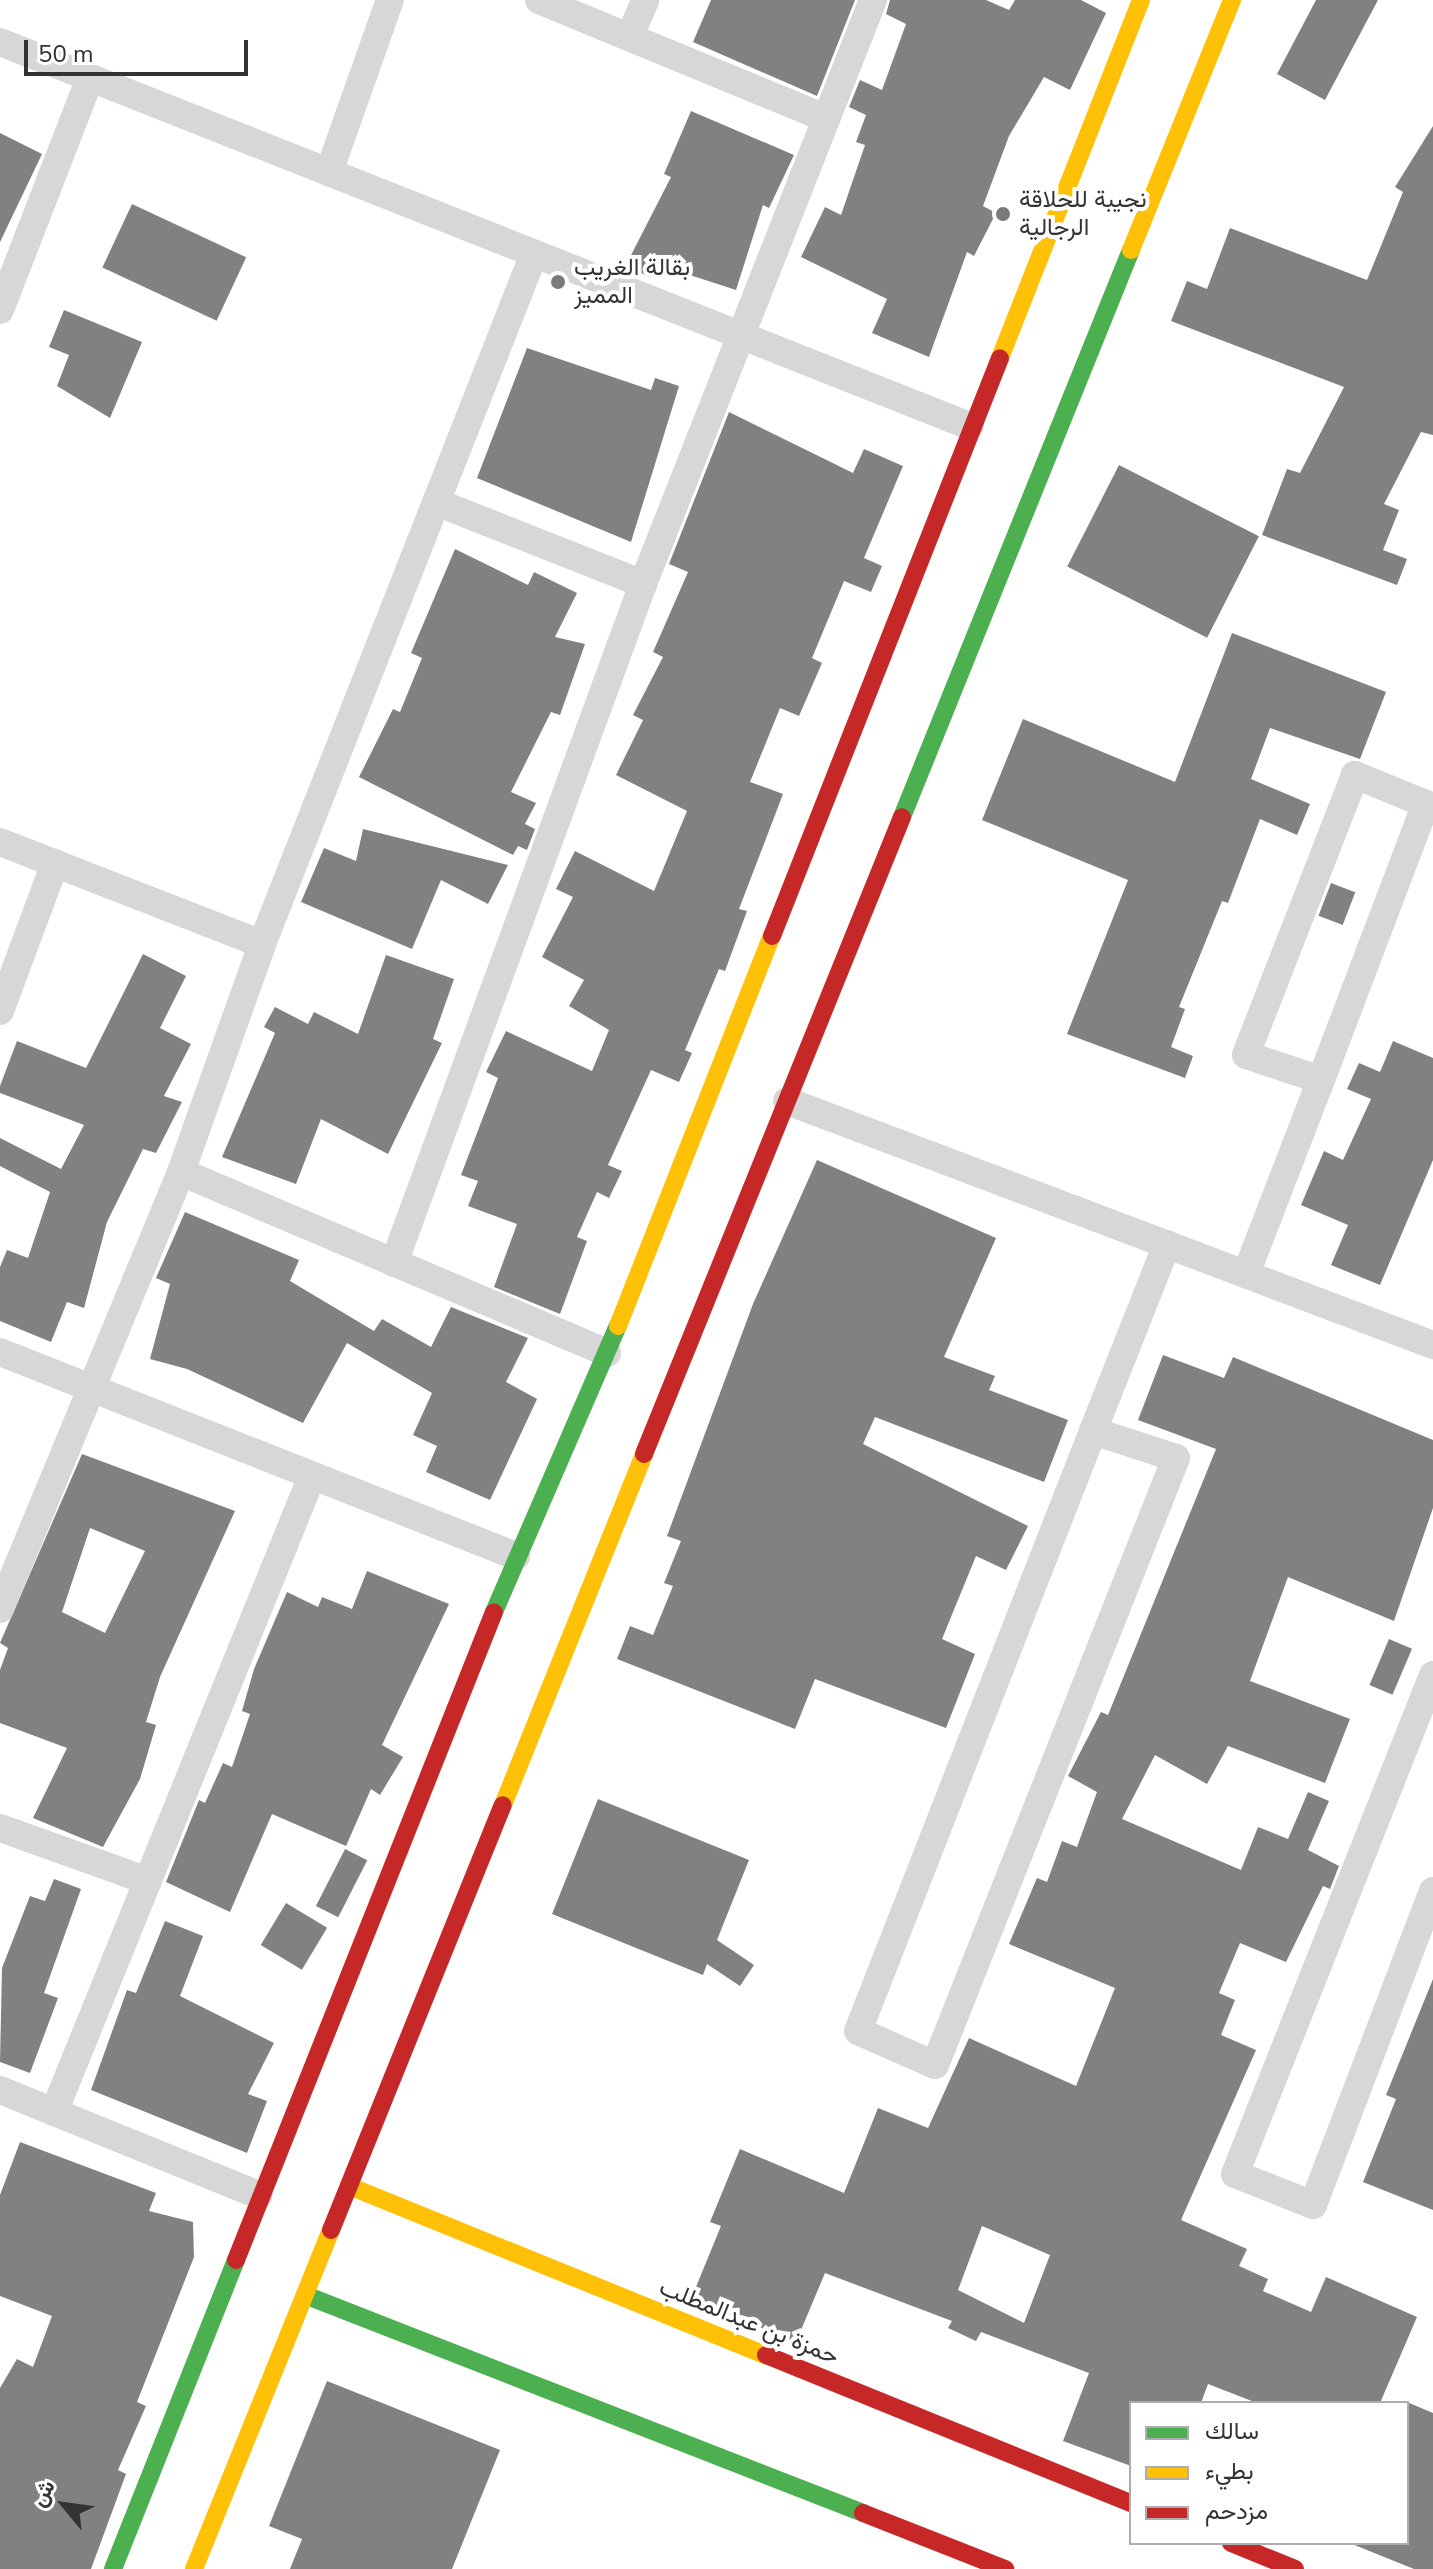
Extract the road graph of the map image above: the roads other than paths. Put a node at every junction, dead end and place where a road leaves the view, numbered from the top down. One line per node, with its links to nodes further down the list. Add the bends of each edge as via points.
1 (390, 0): 11 (street)
2 (539, 0): 7 (street)
3 (645, 0): 7 (street)
4 (873, 0): 10 (street)
5 (1141, 0): 15 (street)
6 (1232, 0): 23 (street)
7 (630, 36): 10 (street)
8 (0, 42): 9 (street)
9 (90, 78): 11 (street); 13 (street)
10 (825, 118): 14 (street)
11 (329, 172): 12 (street)
12 (534, 254): 14 (street); 16 (street)
13 (0, 310)
14 (740, 336): 15 (street); 17 (street)
15 (970, 426): 30 (street)
16 (436, 502): 17 (street); 20 (street)
17 (643, 584): 26 (street)
18 (0, 842): 19 (street)
19 (55, 863): 20 (street); 21 (street)
20 (262, 944): 24 (street)
21 (0, 1011)
22 (1321, 1080): 22 (street, via 1426,804 1355,775 1246,1055); 27 (street)
23 (787, 1101): 25 (street); 42 (street)
24 (181, 1172): 26 (street); 31 (street)
25 (1167, 1244): 27 (street); 32 (street)
26 (394, 1263): 30 (street)
27 (1246, 1274): 28 (street)
28 (1433, 1345)
29 (0, 1352): 31 (street)
30 (607, 1353): 34 (street)
31 (88, 1387): 33 (street); 35 (street)
32 (1093, 1431): 32 (street, via 858,2031 935,2065 1176,1458)
33 (312, 1476): 34 (street); 38 (street)
34 (516, 1556): 43 (street)
35 (0, 1609)
36 (1433, 1675): 39 (street, via 1235,2174 1313,2205)
37 (0, 1828): 38 (street)
38 (148, 1881): 41 (street)
39 (1433, 1891)
40 (0, 2090): 41 (street)
41 (54, 2112): 43 (street)
42 (349, 2186): 44 (street); 45 (street, حمزة بن عبدالمطلب)
43 (259, 2195): 47 (street)
44 (305, 2295): 48 (street); 49 (street)
45 (1129, 2502)
46 (1236, 2545): 50 (street)
47 (113, 2569)
48 (194, 2569)
49 (1005, 2569)
50 (1295, 2569)

